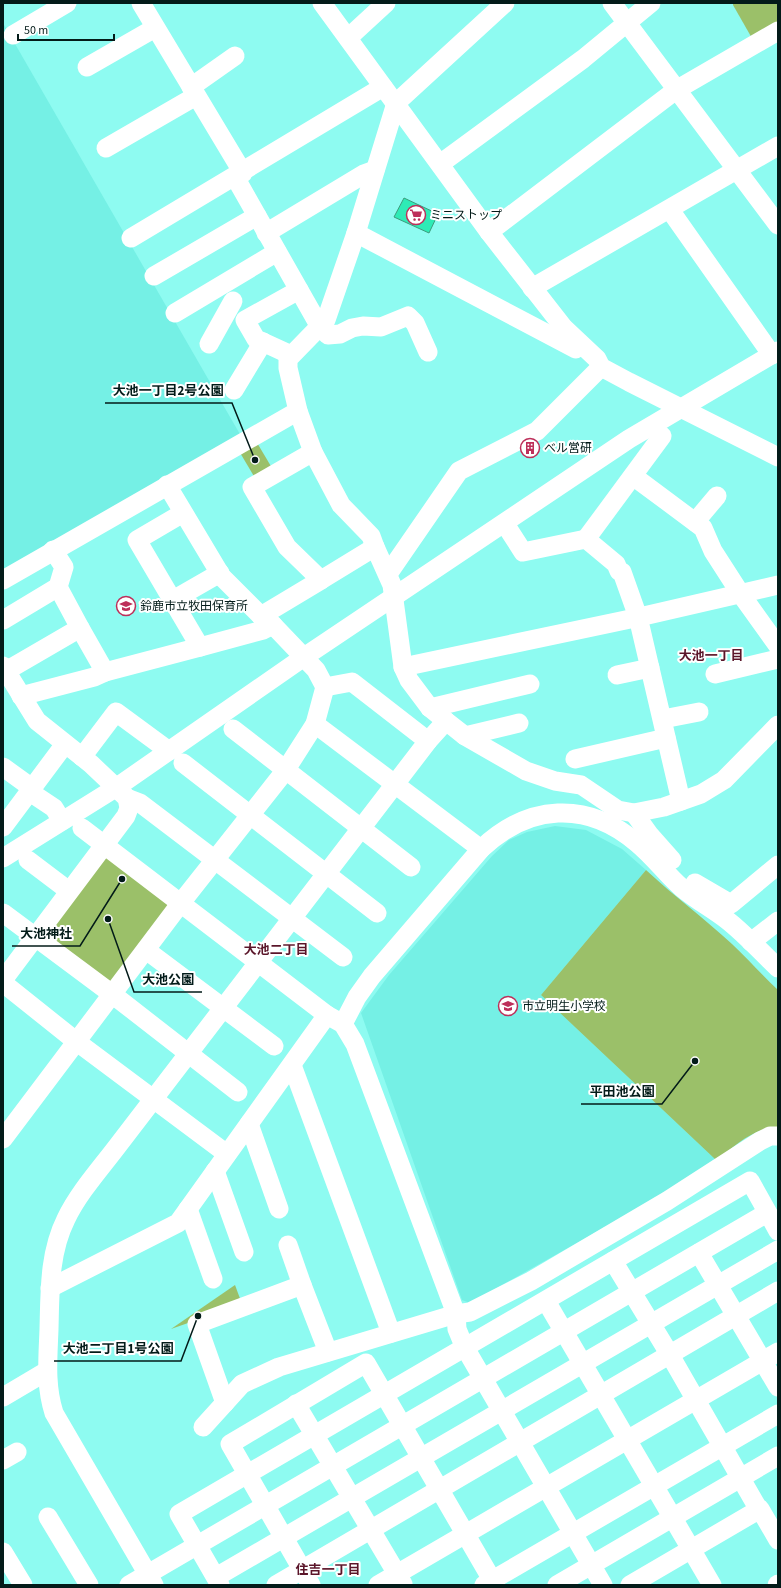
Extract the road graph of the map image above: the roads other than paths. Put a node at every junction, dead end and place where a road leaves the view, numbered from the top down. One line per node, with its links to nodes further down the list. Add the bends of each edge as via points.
1 (67, 3): 11 (street)
2 (141, 3): 9 (street)
3 (322, 3): 12 (street)
4 (386, 3): 12 (street)
5 (505, 3): 18 (street)
6 (612, 3): 8 (street)
7 (651, 3): 8 (street)
8 (626, 22): 16 (street); 21 (street, via 583,59)
9 (156, 28): 14 (street); 17 (street)
10 (778, 31): 16 (street)
11 (13, 35)
12 (348, 38): 15 (street)
13 (235, 56): 17 (street)
14 (87, 67)
15 (383, 88): 18 (street); 24 (street)
16 (676, 90): 23 (street); 28 (street)
17 (193, 91): 20 (street); 24 (street)
18 (396, 103): 21 (street); 22 (street)
19 (778, 146): 23 (street)
20 (106, 148)
21 (440, 164): 28 (street)
22 (375, 170): 29 (street, via 364,174); 30 (street)
23 (737, 170): 25 (street); 27 (street)
24 (239, 175): 26 (street); 31 (street)
25 (670, 210): 35 (street); 44 (street)
26 (257, 216): 29 (street); 33 (street)
27 (778, 225)
28 (489, 232): 35 (street)
29 (266, 233): 32 (street)
30 (356, 233): 40 (street, via 326,320); 46 (street)
31 (131, 238)
32 (277, 252): 34 (street); 36 (street)
33 (154, 276)
34 (219, 286): 37 (street); 38 (street)
35 (532, 288): 46 (street, via 564,328)
36 (299, 290): 39 (street); 40 (street)
37 (234, 301): 39 (street); 42 (street)
38 (175, 313)
39 (245, 320): 41 (street, via 256,339)
40 (320, 327): 43 (street, via 328,335 340,334 363,326 380,327 408,316 415,324); 45 (street)
41 (263, 342): 45 (street); 47 (street)
42 (209, 344)
43 (428, 352)
44 (775, 353): 48 (street)
45 (291, 355): 49 (street, via 288,359 288,368)
46 (599, 363): 48 (street, via 628,382); 63 (street, via 537,431 459,471)
47 (234, 390)
48 (682, 408): 52 (street); 58 (street, via 629,439)
49 (298, 411): 51 (street); 54 (street)
50 (662, 436): 53 (street)
51 (313, 452): 60 (street, via 341,505 371,536); 65 (street, via 252,487 287,547)
52 (778, 457)
53 (633, 476): 57 (street); 59 (street)
54 (167, 485): 56 (street); 61 (street)
55 (717, 496): 57 (street)
56 (183, 513): 62 (street); 70 (street, via 137,540)
57 (695, 522): 68 (street, via 703,528 713,552)
58 (504, 524): 59 (street, via 523,552); 69 (street)
59 (586, 539): 71 (street, via 622,572)
60 (375, 547): 63 (street); 65 (street)
61 (54, 550): 64 (street); 67 (street, via 64,567)
62 (220, 573): 70 (street); 73 (street)
63 (388, 574): 69 (street)
64 (3, 580)
65 (321, 580): 73 (street)
66 (778, 585): 68 (street)
67 (58, 587): 72 (street); 74 (street)
68 (740, 593): 71 (street); 75 (street)
69 (393, 597): 77 (street); 79 (street)
70 (173, 600): 76 (street)
71 (638, 617): 79 (street); 80 (street)
72 (3, 620)
73 (267, 620): 76 (street, via 263,630); 77 (street)
74 (80, 628): 81 (street); 82 (street)
75 (778, 646)
76 (200, 647): 82 (street)
77 (304, 657): 86 (street); 100 (street)
78 (778, 659): 83 (street)
79 (404, 666): 88 (street, via 409,680)
80 (650, 668): 84 (street); 90 (street)
81 (4, 669): 87 (street)
82 (104, 672): 87 (street)
83 (715, 674)
84 (617, 675)
85 (530, 684): 88 (street)
86 (326, 687): 93 (street); 98 (street, via 352,682)
87 (21, 696): 99 (street, via 37,721)
88 (430, 708): 91 (street)
89 (699, 712): 90 (street)
90 (663, 719): 97 (street)
91 (446, 721): 96 (street); 98 (street)
92 (519, 723): 96 (street)
93 (315, 724): 105 (street); 106 (street)
94 (778, 725): 109 (street, via 724,780 701,794)
95 (233, 729): 105 (street)
96 (465, 736): 110 (street, via 526,771 554,781 581,785 618,810)
97 (666, 738): 102 (street); 109 (street)
98 (428, 741): 106 (street)
99 (65, 744): 101 (street); 107 (street)
100 (169, 751): 101 (street, via 116,712); 108 (street)
101 (82, 757): 108 (street)
102 (575, 759)
103 (183, 763): 111 (street)
104 (3, 767): 107 (street)
105 (286, 770): 111 (street); 115 (street)
106 (396, 785): 115 (street); 117 (street)
107 (31, 790): 112 (street, via 54,808); 113 (street)
108 (122, 793): 112 (street); 116 (street, via 129,808 126,816); 119 (street, via 140,802)
109 (682, 801): 110 (street)
110 (634, 813): 124 (street)
111 (250, 815): 119 (street); 123 (street)
112 (62, 821): 118 (street)
113 (3, 827)
114 (82, 828): 116 (street)
115 (362, 829): 122 (street); 123 (street)
116 (104, 844): 125 (street); 126 (street)
117 (481, 849): 124 (street, via 500,833 522,821 560,812 579,814 613,827 636,842); 140 (street, via 357,997)
118 (3, 858)
119 (216, 858): 126 (street); 129 (street)
120 (28, 860): 125 (street)
121 (778, 865): 124 (street, via 731,904)
122 (411, 867)
123 (326, 874): 128 (street); 129 (street)
124 (686, 884): 132 (street)
125 (69, 891): 131 (street)
126 (180, 904): 133 (street); 135 (street)
127 (3, 913): 131 (street)
128 (377, 913)
129 (293, 918): 134 (street); 135 (street)
130 (778, 920): 132 (street)
131 (35, 937): 137 (street); 138 (street)
132 (751, 942): 136 (street)
133 (146, 950): 138 (street); 139 (street)
134 (344, 957)
135 (258, 963): 139 (street); 140 (street)
136 (778, 968)
137 (3, 982): 141 (street)
138 (112, 994): 141 (street); 143 (street)
139 (224, 1010): 142 (street); 143 (street)
140 (335, 1019): 144 (street); 168 (street, via 355,1044)
141 (77, 1042): 146 (street); 149 (street)
142 (274, 1046)
143 (188, 1055): 145 (street); 146 (street)
144 (292, 1065): 147 (street); 172 (street)
145 (238, 1092)
146 (155, 1100): 150 (street); 164 (street, via 97,1173 66,1218 55,1248)
147 (249, 1124): 150 (street); 153 (street)
148 (778, 1136): 168 (street, via 770,1136 760,1141 667,1201 531,1281 470,1312)
149 (3, 1139)
150 (227, 1154): 151 (street)
151 (215, 1171): 152 (street); 158 (street)
152 (188, 1209): 161 (street); 164 (street, via 178,1223)
153 (279, 1209)
154 (768, 1213): 155 (street); 159 (street); 160 (street, via 750,1181)
155 (778, 1231)
156 (288, 1245): 162 (street)
157 (778, 1250): 163 (street)
158 (244, 1252)
159 (699, 1253): 163 (street); 165 (street)
160 (613, 1261): 165 (street); 167 (street)
161 (213, 1278)
162 (302, 1285): 174 (street); 185 (street, via 197,1324)
163 (718, 1285): 169 (street); 170 (street)
164 (50, 1288): 178 (street)
165 (632, 1291): 170 (street); 171 (street)
166 (778, 1291): 169 (street)
167 (546, 1300): 171 (street); 173 (street)
168 (456, 1314): 172 (street); 173 (street, via 456,1329)
169 (736, 1316): 175 (street); 176 (street)
170 (651, 1324): 175 (street); 177 (street)
171 (564, 1332): 177 (street); 179 (street)
172 (391, 1333): 174 (street)
173 (464, 1346): 179 (street); 181 (street)
174 (328, 1352): 185 (street, via 280,1367 242,1384)
175 (670, 1355): 182 (street); 184 (street)
176 (770, 1356): 180 (street); 184 (street)
177 (582, 1363): 182 (street); 187 (street)
178 (47, 1371): 183 (street); 219 (street, via 47,1384 54,1413)
179 (483, 1378): 187 (street); 190 (street)
180 (778, 1386)
181 (383, 1394): 186 (street, via 366,1363); 190 (street); 191 (street)
182 (601, 1395): 192 (street); 193 (street)
183 (3, 1398)
184 (696, 1400): 192 (street); 194 (street)
185 (225, 1403): 189 (street)
186 (296, 1404): 191 (street); 198 (street, via 230,1444)
187 (502, 1410): 193 (street); 196 (street)
188 (778, 1414): 194 (street)
189 (203, 1427)
190 (402, 1427): 196 (street); 197 (street)
191 (314, 1434): 197 (street); 198 (street)
192 (627, 1440): 200 (street); 201 (street)
193 (520, 1441): 200 (street); 202 (street)
194 (723, 1447): 199 (street); 201 (street)
195 (778, 1456): 199 (street)
196 (420, 1458): 202 (street); 203 (street)
197 (334, 1467): 203 (street); 204 (street)
198 (247, 1474): 204 (street); 213 (street, via 179,1514)
199 (741, 1478): 205 (street); 207 (street)
200 (545, 1486): 209 (street); 210 (street)
201 (654, 1486): 207 (street); 209 (street)
202 (439, 1489): 208 (street); 210 (street)
203 (352, 1498): 208 (street); 211 (street)
204 (266, 1507): 211 (street); 213 (street)
205 (760, 1510): 212 (street); 214 (street)
206 (48, 1517): 223 (street)
207 (673, 1518): 214 (street); 216 (street)
208 (371, 1530): 217 (street); 218 (street)
209 (573, 1533): 216 (street); 221 (street)
210 (465, 1534): 218 (street); 221 (street)
211 (284, 1538): 217 (street); 220 (street)
212 (778, 1540)
213 (197, 1546): 219 (street); 220 (street)
214 (690, 1550): 229 (street); 230 (street)
215 (3, 1552): 222 (street)
216 (591, 1565): 227 (street); 228 (street)
217 (306, 1578): 225 (street)
218 (400, 1579): 226 (street)
219 (151, 1580): 224 (street)
220 (218, 1581)
221 (490, 1583)
222 (23, 1585)
223 (89, 1585)
224 (129, 1585)
225 (276, 1585)
226 (378, 1585)
227 (557, 1585)
228 (603, 1585)
229 (630, 1585)
230 (712, 1585)

